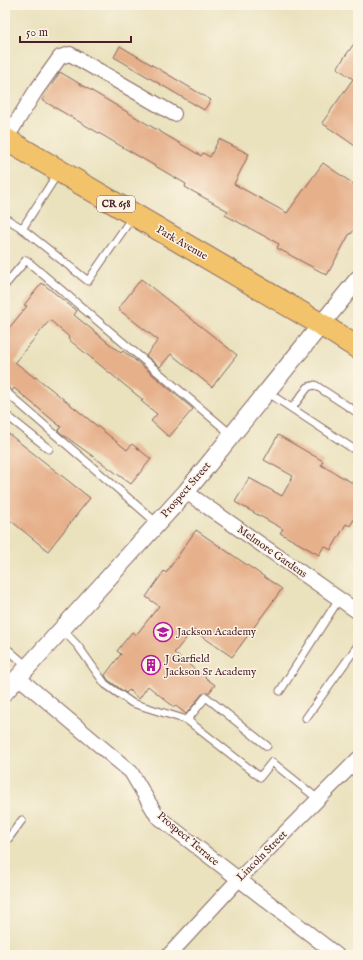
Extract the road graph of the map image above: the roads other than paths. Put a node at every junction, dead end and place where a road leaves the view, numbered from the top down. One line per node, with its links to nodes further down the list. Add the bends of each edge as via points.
1 (174, 114): 2 (street, via 70,54 60,57)
2 (5, 139): 3 (main road, Park Avenue / CR 658)
3 (59, 171): 4 (main road, Park Avenue / CR 658); 6 (lane)
4 (134, 214): 6 (lane, via 88,281); 9 (main road, Park Avenue / CR 658)
5 (5, 218): 6 (lane)
6 (22, 229)
7 (358, 279): 9 (street, Prospect Street)
8 (5, 285): 16 (lane, via 26,260)
9 (322, 325): 10 (main road, Park Avenue / CR 658); 12 (street, Prospect Street)
10 (358, 348)
11 (5, 391): 20 (lane)
12 (267, 392): 13 (lane); 16 (street, Prospect Street)
13 (292, 408): 14 (lane, via 308,387 315,385); 18 (lane)
14 (358, 413)
15 (5, 414): 17 (lane)
16 (232, 435): 19 (street, Prospect Street)
17 (48, 449)
18 (358, 452)
19 (186, 492): 20 (street, Prospect Street); 21 (street, Melmore Gardens)
20 (157, 523): 23 (street, Prospect Street)
21 (339, 599): 22 (street, Melmore Gardens); 28 (lane)
22 (358, 612)
23 (61, 628): 27 (street, Prospect Street); 31 (lane, via 78,646 105,684 132,703)
24 (358, 645): 30 (lane)
25 (5, 647): 26 (lane)
26 (9, 654): 27 (lane)
27 (23, 671): 29 (street, Prospect Street); 37 (street, Prospect Terrace, via 131,772 157,816)
28 (280, 691)
29 (5, 692)
30 (306, 718)
31 (187, 720): 32 (lane, via 206,697); 34 (lane, via 260,777 272,762)
32 (267, 746)
33 (356, 766): 34 (street, Lincoln Street)
34 (318, 799): 37 (street, Lincoln Street)
35 (22, 820): 36 (lane)
36 (5, 843)
37 (238, 880): 38 (street, Lincoln Street); 39 (street, Prospect Terrace)
38 (169, 955)
39 (337, 955)

